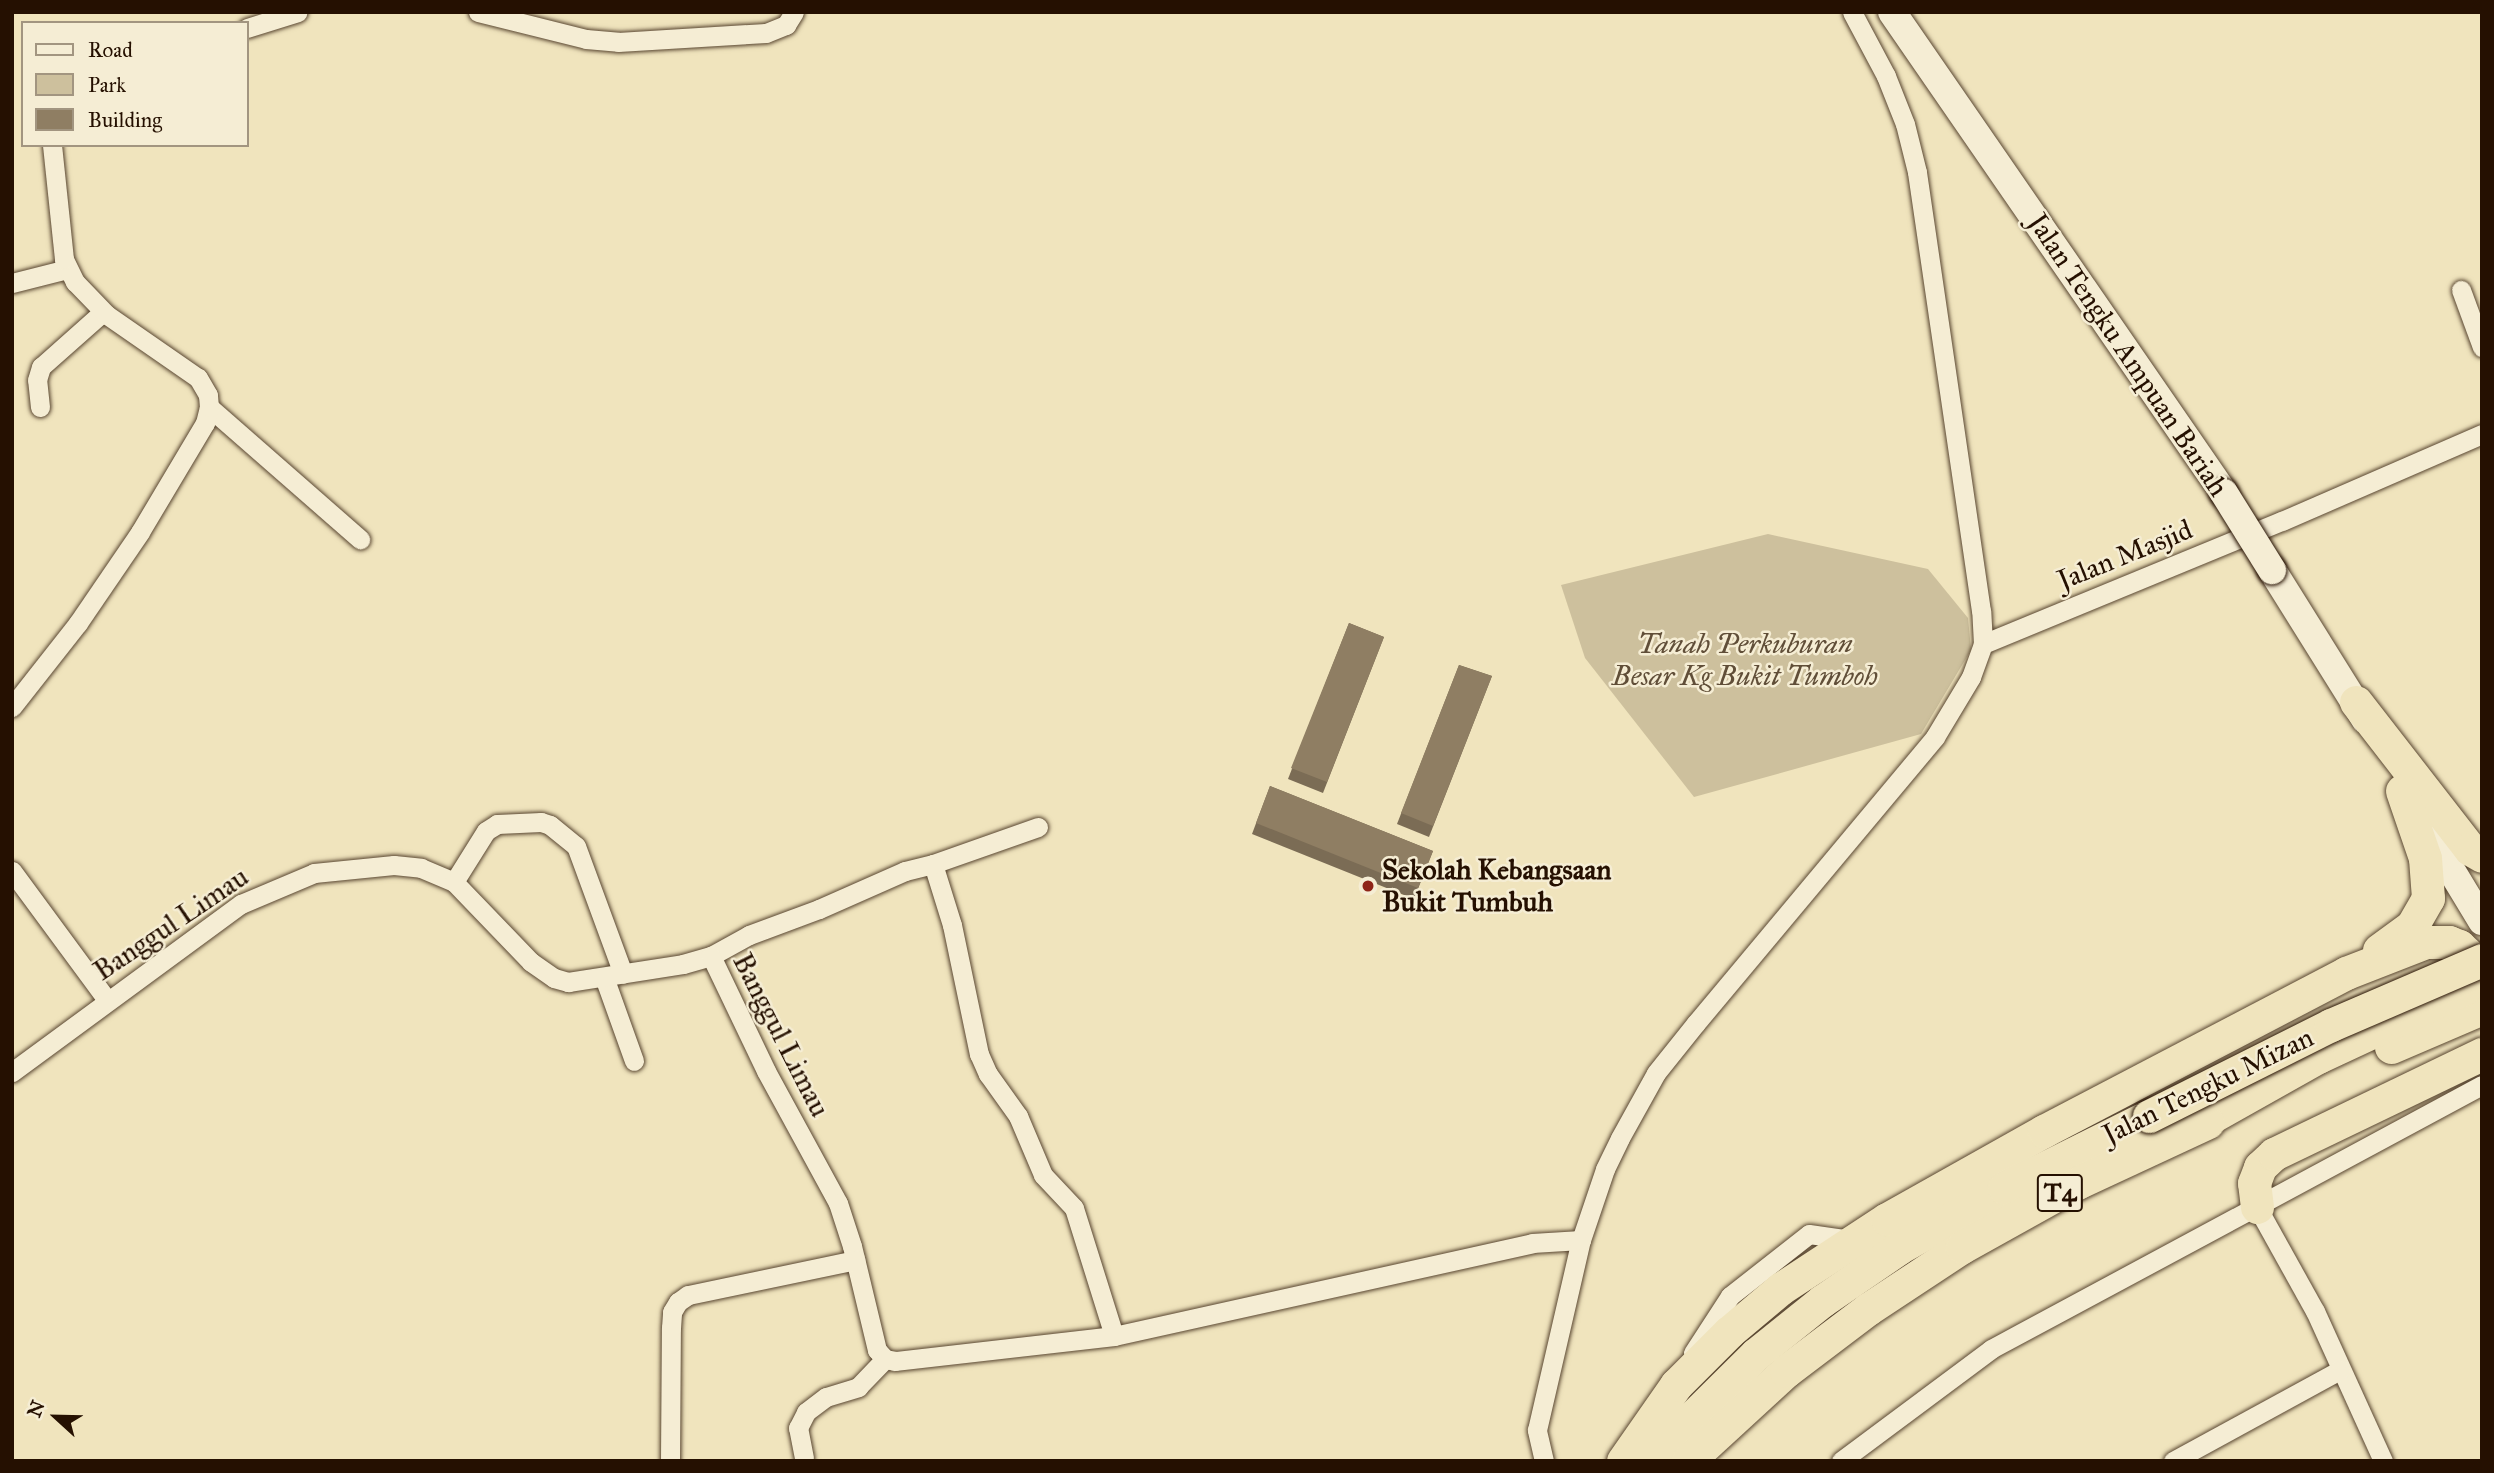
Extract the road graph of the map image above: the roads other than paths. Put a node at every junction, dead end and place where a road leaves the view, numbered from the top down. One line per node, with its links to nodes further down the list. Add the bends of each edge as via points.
1 (298, 12): 6 (street)
2 (478, 12): 3 (street, via 586,39 618,41 766,33 786,24)
3 (794, 12)
4 (1852, 12): 17 (street, via 1886,76 1917,172)
5 (1892, 12): 18 (main road, Jalan Tengku Ampuan Bariah, bridge, via 2224,493)
6 (248, 28)
7 (52, 147): 8 (street, via 55,202)
8 (67, 269): 9 (street); 11 (street)
9 (12, 283)
10 (2461, 290): 12 (street)
11 (103, 312): 13 (street, via 41,368 37,380); 14 (street, via 198,378)
12 (2482, 346)
13 (40, 407)
14 (209, 407): 16 (street); 19 (street, via 180,468 139,532 78,623)
15 (2482, 434): 17 (street, Jalan Masjid)
16 (360, 540)
17 (1983, 643): 39 (street, via 1955,707 1935,737 1656,1073 1605,1169)
18 (2356, 702): 20 (main road, Jalan Tengku Ampuan Bariah); 22 (highway, via 2470,849)
19 (12, 707)
20 (2402, 791): 26 (main road, Jalan Tengku Ampuan Bariah); 29 (highway, via 2425,858 2428,898 2412,926)
21 (1038, 827): 23 (street)
22 (2482, 856)
23 (933, 864): 27 (street, via 749,934); 41 (street, via 949,914 979,1054 1018,1116 1043,1175 1074,1208)
24 (12, 871): 31 (street)
25 (454, 881): 30 (street, Banggul Limau, via 545,973 568,982); 30 (street, via 486,831 497,824 550,825 576,845); 31 (street, Banggul Limau, via 421,868 394,864 296,879 241,904)
26 (2482, 921)
27 (711, 956): 30 (street, Banggul Limau); 40 (street, Banggul Limau, via 766,1071 838,1203)
28 (2482, 960): 49 (highway, Jalan Tengku Mizan / T4, bridge, via 2331,1025 2004,1188 1899,1248 1756,1354)
29 (2346, 973): 37 (highway, via 2435,941 2459,946 2471,957 2474,970 2464,989 2318,1057); 48 (highway, via 2044,1131 1853,1241 1729,1332 1676,1385)
30 (614, 975): 34 (street)
31 (107, 1000): 35 (street, Banggul Limau)
32 (2482, 1008): 37 (highway, Jalan Tengku Mizan / T4)
33 (2482, 1054): 38 (highway, via 2274,1154 2260,1167 2254,1183)
34 (634, 1061)
35 (12, 1072)
36 (2482, 1085): 38 (street)
37 (2189, 1130): 50 (highway, Jalan Tengku Mizan / T4, via 2079,1182 1962,1247 1868,1309 1786,1371)
38 (2257, 1208): 43 (street, via 2315,1311); 51 (street, via 1992,1349)
39 (1581, 1240): 41 (street, via 1532,1244); 47 (street, via 1537,1430)
40 (855, 1260): 42 (street, Banggul Limau, via 877,1350); 46 (street, via 688,1295 678,1302 671,1328)
41 (1114, 1336): 42 (street)
42 (885, 1359): 44 (street, via 858,1387 826,1398 806,1412 798,1428)
43 (2340, 1370): 45 (street); 52 (street)
44 (804, 1458)
45 (2176, 1460)
46 (670, 1461)
47 (1544, 1461)
48 (1623, 1461)
49 (1648, 1461)
50 (1688, 1461)
51 (1841, 1461)
52 (2383, 1461)

